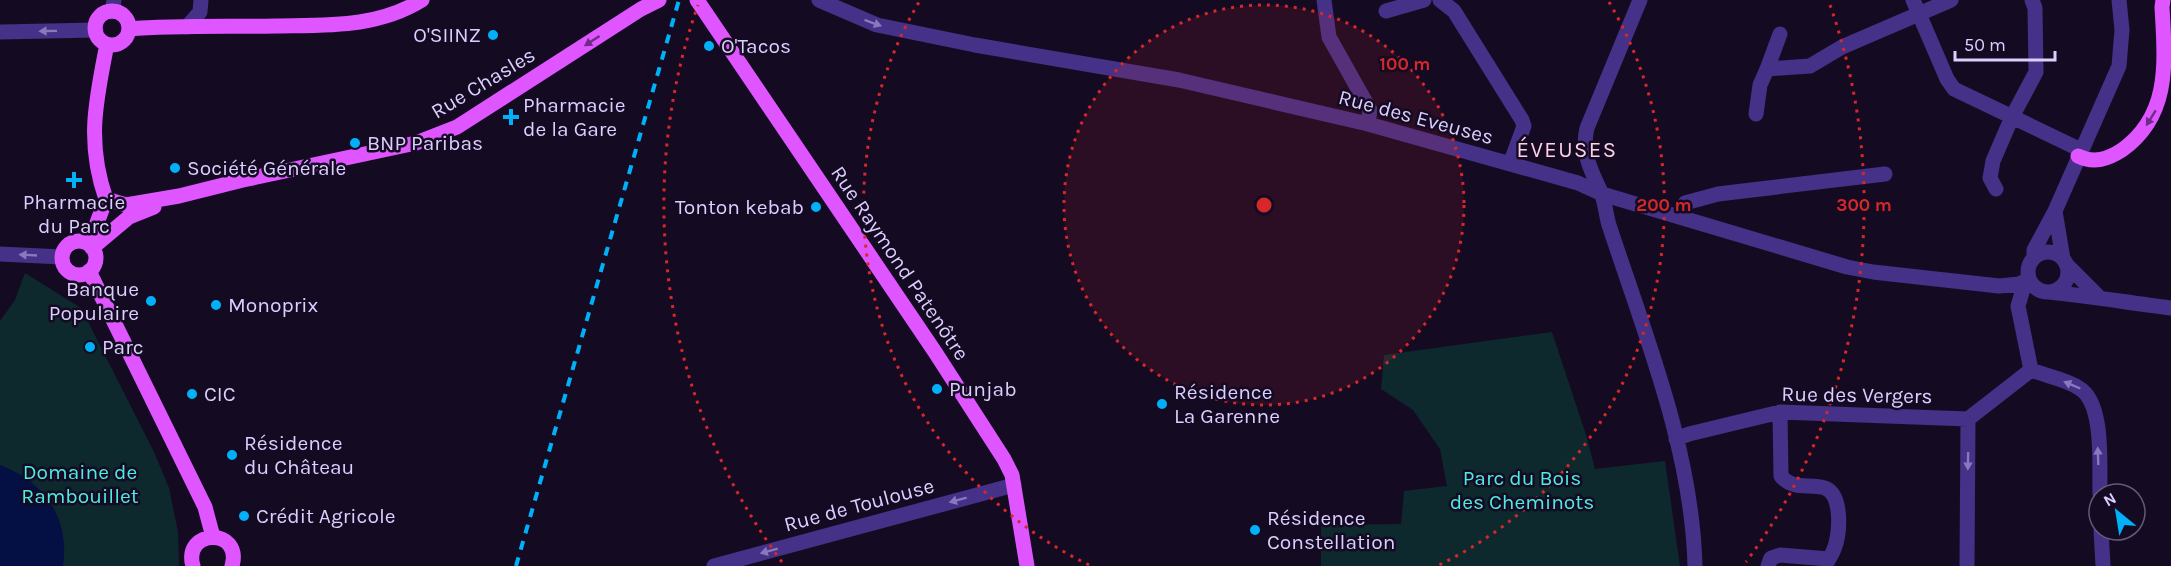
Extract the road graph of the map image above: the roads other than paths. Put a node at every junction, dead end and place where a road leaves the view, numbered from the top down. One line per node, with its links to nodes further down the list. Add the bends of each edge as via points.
1 (201, 0): 18 (street, via 200,12)
2 (422, 0): 18 (main road, via 385,18 359,24)
3 (660, 0): 14 (main road, Rue Chasles)
4 (697, 0): 55 (main road, Rue Raymond Patenôtre, via 935,352 1004,459)
5 (819, 0): 28 (street, Rue des Eveuses, one-way to 28, via 877,25 1179,80)
6 (1324, 0): 28 (street, via 1329,37 1370,110)
7 (1424, 0): 17 (street)
8 (1440, 0): 30 (street, via 1454,11 1522,120 1524,126)
9 (1640, 0): 33 (street, via 1585,137 1593,179)
10 (1952, 0): 16 (street)
11 (2032, 0): 27 (street, via 2036,72)
12 (2119, 0): 29 (street, via 2119,66)
13 (2165, 0): 24 (main road); 29 (main road, one-way to 29, via 2165,78 2159,106 2138,137 2112,157 2096,160)
14 (642, 4): 34 (main road, Rue Chasles, one-way to 34, via 439,135)
15 (113, 6): 19 (main road, via 126,19); 20 (main road, via 102,15)
16 (1916, 7): 25 (street, via 1810,66); 27 (street, via 1954,89)
17 (1386, 11)
18 (187, 27): 19 (main road)
19 (129, 29): 23 (main road, via 122,42)
20 (96, 30): 21 (street, one-way to 21); 23 (main road)
21 (0, 32)
22 (1780, 34): 25 (street)
23 (106, 44): 35 (main road, via 93,144)
24 (2171, 57)
25 (1767, 69): 26 (street, via 1760,85)
26 (1756, 114)
27 (2012, 117): 29 (street); 32 (street, via 1993,161 1990,178)
28 (1368, 124): 30 (street, Rue des Eveuses)
29 (2080, 153): 36 (street)
30 (1510, 164): 33 (street, Rue des Eveuses, via 1578,183)
31 (1885, 174): 37 (street, via 1718,194 1685,203)
32 (1996, 189)
33 (1602, 194): 37 (street, Rue des Eveuses); 53 (street)
34 (179, 196): 35 (main road, via 126,205); 38 (main road, via 129,217)
35 (106, 199): 38 (main road)
36 (2055, 211): 41 (street, via 2034,249); 42 (street)
37 (1682, 217): 44 (street, Rue des Eveuses, via 1847,267 1900,277)
38 (91, 246): 40 (main road, via 82,241 71,242); 43 (main road, via 96,257)
39 (0, 254): 40 (street, one-way to 39)
40 (58, 257): 43 (main road, via 73,274)
41 (2032, 261): 42 (street, via 2052,253); 44 (street); 45 (street, via 2028,274)
42 (2064, 261): 45 (street, via 2068,275 2059,289); 46 (street)
43 (89, 271): 56 (main road, via 205,507)
44 (1999, 286): 45 (street, Rue des Eveuses); 47 (street)
45 (2036, 286): 46 (street, Rue des Eveuses); 47 (street, via 2023,289); 49 (street, via 2026,302)
46 (2098, 296): 48 (street, Rue des Eveuses)
47 (2018, 306): 49 (street)
48 (2171, 308)
49 (2023, 325): 50 (street)
50 (2031, 370): 52 (street); 54 (street, one-way to 50, via 2097,418 2091,400 2080,388)
51 (1780, 412): 52 (street, Rue des Vergers); 53 (street, Rue des Vergers); 58 (street, via 1781,476 1800,486 1826,488 1839,505 1835,547)
52 (1968, 419): 65 (street, one-way to 65)
53 (1676, 439): 63 (street)
54 (2100, 482)
55 (1014, 485): 61 (street, Rue de Toulouse, one-way to 61); 62 (main road, Rue Raymond Patenôtre)
56 (213, 537): 59 (main road, via 229,544); 60 (main road, via 203,539 194,549)
57 (2102, 542): 66 (street)
58 (1827, 562): 64 (street, via 1780,555 1771,558)
59 (234, 565)
60 (193, 566)
61 (714, 566)
62 (1027, 566)
63 (1695, 566)
64 (1768, 566)
65 (1967, 566)
66 (2103, 566)

